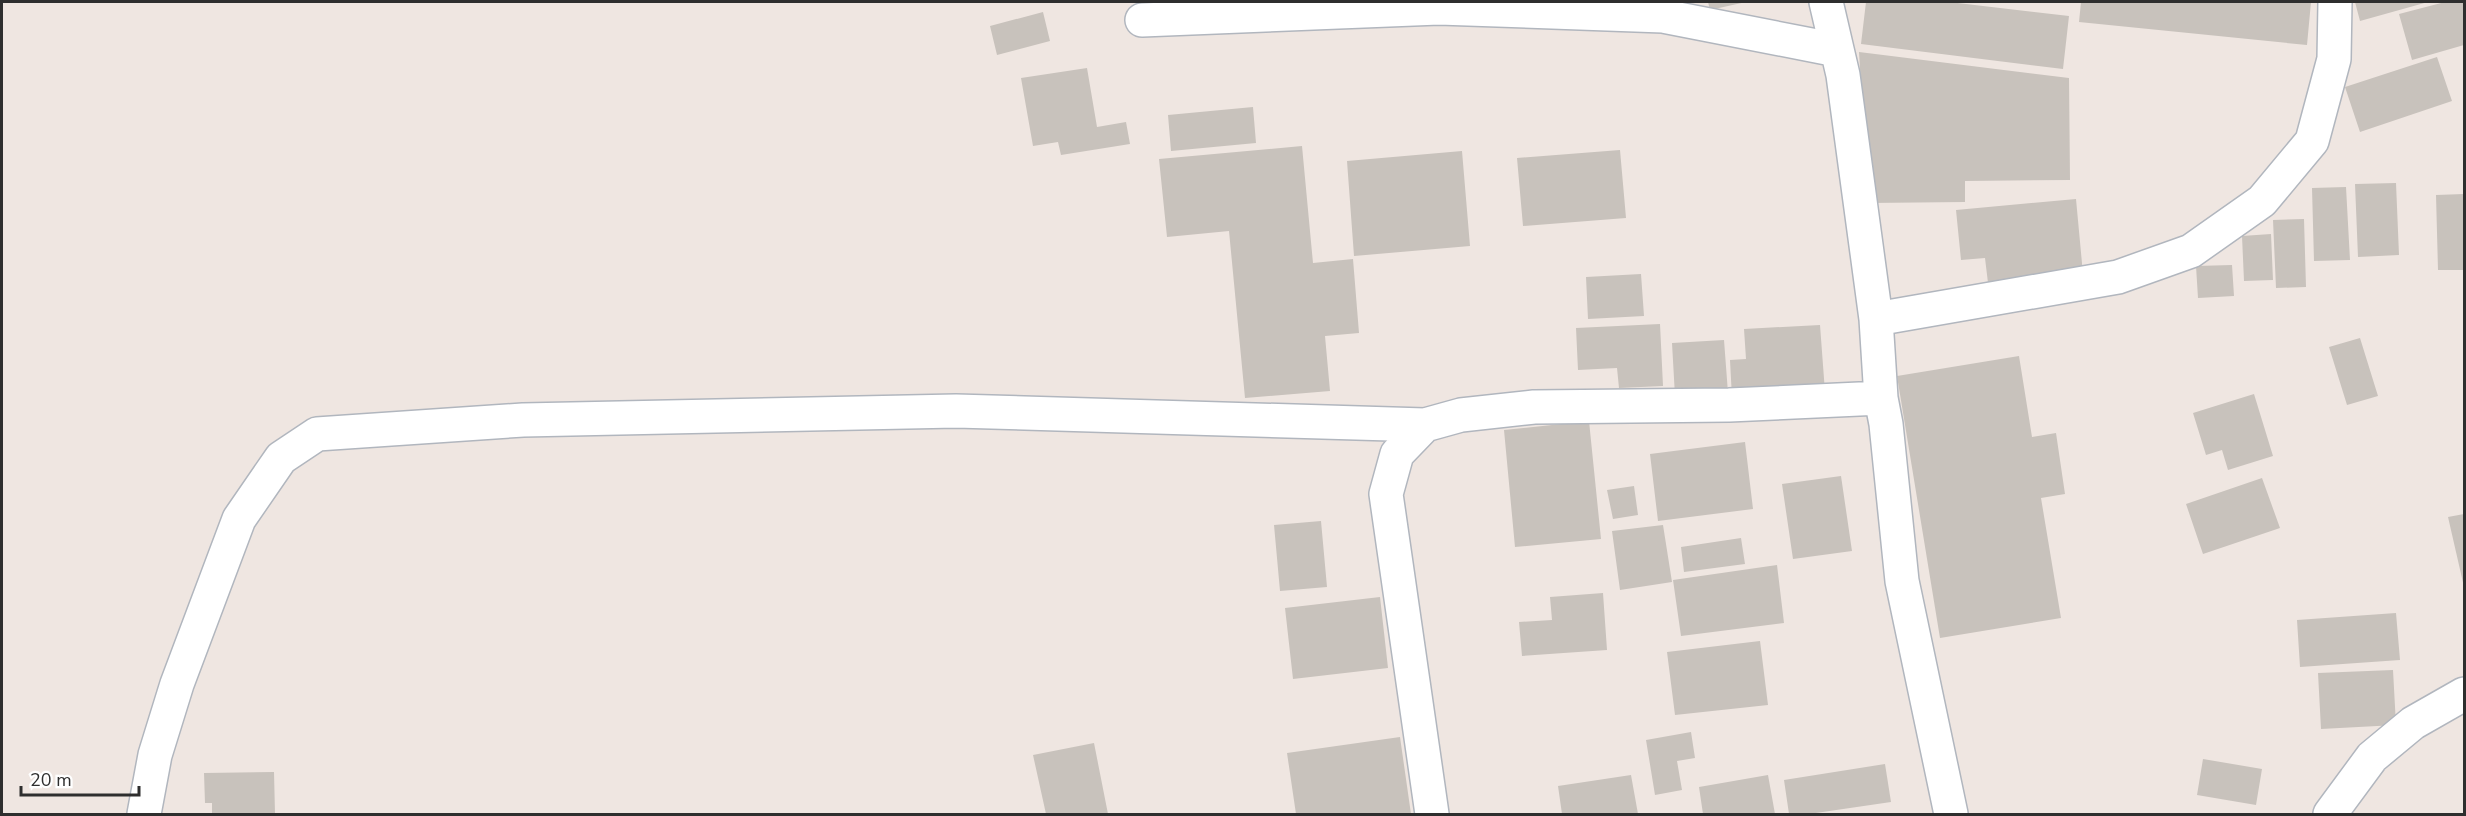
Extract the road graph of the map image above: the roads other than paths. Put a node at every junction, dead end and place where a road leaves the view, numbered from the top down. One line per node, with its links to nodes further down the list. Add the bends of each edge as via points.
1 (1827, 2): 4 (street)
2 (2335, 2): 5 (street, via 2334,59 2312,141 2262,201 2192,251 2118,277)
3 (1142, 20): 4 (street, via 1439,8 1663,16)
4 (1837, 50): 5 (street)
5 (1876, 319): 6 (street)
6 (1881, 398): 7 (street, via 1534,408 1461,415); 11 (street, via 1902,581)
7 (1425, 424): 9 (street, via 956,411 523,420 317,434 281,458 239,519 177,684 155,755); 10 (street, via 1396,454 1386,494)
8 (2464, 694): 12 (street, via 2412,723 2372,757)
9 (144, 814)
10 (1432, 814)
11 (1951, 814)
12 (2330, 814)

